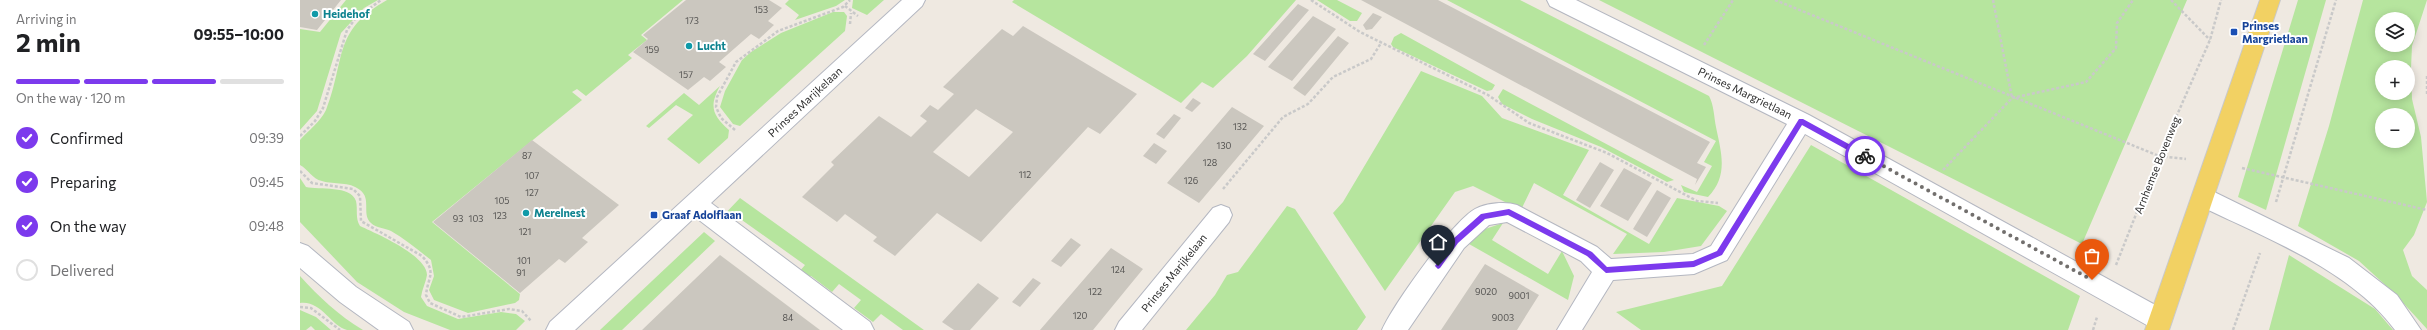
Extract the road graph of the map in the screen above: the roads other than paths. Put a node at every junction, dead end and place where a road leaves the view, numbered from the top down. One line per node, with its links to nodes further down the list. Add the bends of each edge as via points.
1 (915, 0): 6 (street, Prinses Marijkelaan)
2 (1557, 0): 4 (street, Prinses Margrietlaan)
3 (2270, 0): 5 (main road)
4 (1801, 121): 9 (street, via 1720,253 1694,264); 10 (street, Prinses Margrietlaan, via 2106,288)
5 (2204, 197): 10 (main road); 17 (street, via 2341,265 2389,303)
6 (695, 204): 12 (street, Prinses Marijkelaan); 13 (street)
7 (1221, 215): 14 (street, Prinses Marijkelaan)
8 (300, 253): 11 (street, via 320,272 380,318)
9 (1606, 270): 15 (street, via 1589,254 1509,212 1483,216 1456,241); 16 (street)
10 (2159, 325)
11 (401, 330)
12 (558, 330)
13 (862, 330)
14 (1127, 330)
15 (1394, 330)
16 (1569, 330)
17 (2409, 330)

